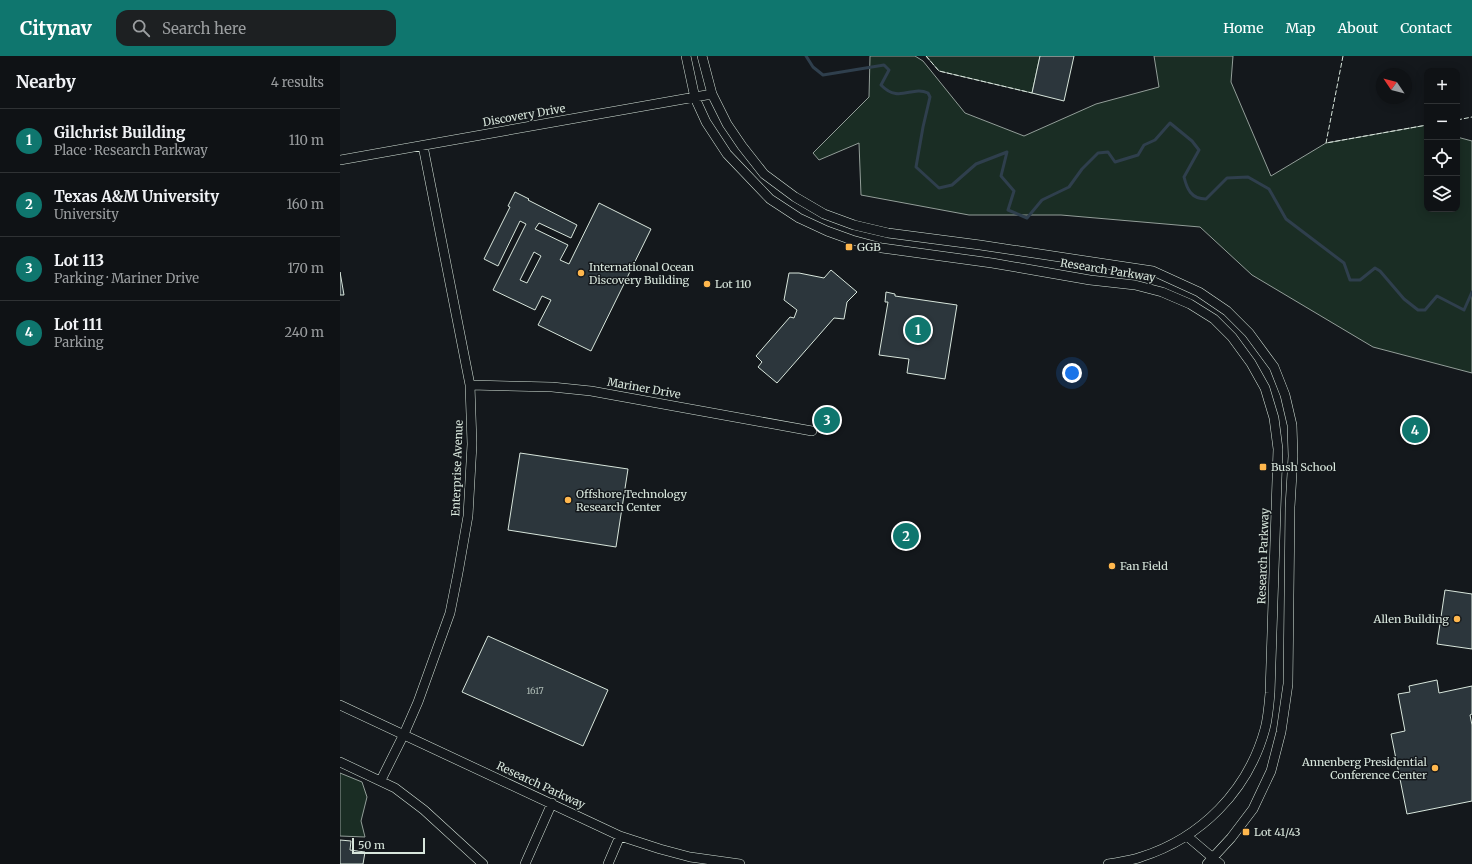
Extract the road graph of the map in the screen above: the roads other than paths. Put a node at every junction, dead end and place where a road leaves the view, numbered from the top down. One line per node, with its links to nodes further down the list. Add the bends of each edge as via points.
1 (686, 56): 4 (street, Research Parkway)
2 (702, 56): 3 (street, Research Parkway)
3 (712, 94): 4 (street, Discovery Drive); 7 (street, Research Parkway, via 727,124 764,174)
4 (695, 98): 5 (street, Discovery Drive); 8 (street, Research Parkway, via 706,122 727,154 770,198 799,218)
5 (423, 146): 6 (street, Discovery Drive); 11 (street, Enterprise Avenue)
6 (340, 160)
7 (824, 214): 8 (street); 9 (street, Research Parkway, via 854,225 888,233)
8 (818, 227): 10 (street, Research Parkway, via 882,248)
9 (980, 245): 10 (street); 14 (street, Research Parkway, via 1153,272 1199,292 1227,310 1249,333 1274,367 1285,396 1292,433)
10 (977, 261): 13 (street, Research Parkway, via 1135,285 1190,304 1214,319 1232,337 1265,388 1274,418 1278,449)
11 (470, 385): 12 (street, Mariner Drive, via 544,386 591,391); 16 (street, Enterprise Avenue, via 472,444 468,516 458,573 450,613)
12 (812, 430)
13 (1276, 505): 14 (street); 21 (street, Research Parkway, via 1270,693 1265,728 1247,775 1209,820)
14 (1290, 507): 22 (street, Research Parkway, via 1288,684 1281,732 1271,771 1253,809)
15 (340, 705): 16 (street, Research Parkway)
16 (404, 734): 18 (street, Enterprise Avenue); 19 (street, Research Parkway)
17 (340, 762): 18 (street)
18 (381, 780): 23 (street, via 424,810)
19 (552, 804): 20 (street, Research Parkway); 24 (street)
20 (620, 836): 25 (street); 26 (street, Research Parkway, via 690,857)
21 (1187, 836): 22 (street); 27 (street, Research Parkway, via 1140,858)
22 (1213, 862)
23 (483, 864)
24 (524, 864)
25 (608, 864)
26 (740, 864)
27 (1108, 864)

